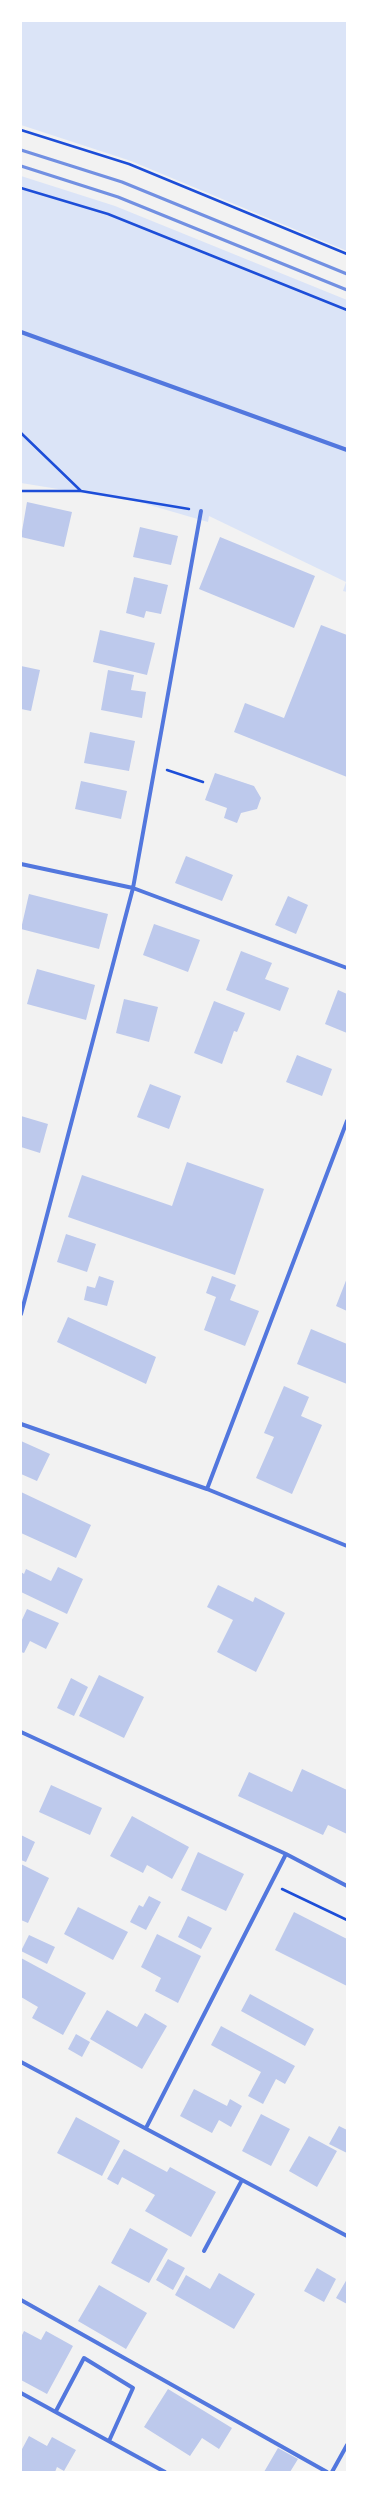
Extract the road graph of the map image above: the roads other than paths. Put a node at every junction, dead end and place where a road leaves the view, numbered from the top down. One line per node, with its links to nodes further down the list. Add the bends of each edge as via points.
1 (21, 332): 2 (street)
2 (347, 450)
3 (201, 511): 5 (street)
4 (21, 864): 5 (street)
5 (132, 888): 6 (street); 8 (street)
6 (347, 968)
7 (347, 1121): 10 (street)
8 (21, 1314)
9 (21, 1424): 10 (street)
10 (207, 1490): 11 (street)
11 (347, 1546)
12 (21, 1732): 13 (street)
13 (286, 1854): 14 (street); 16 (street)
14 (347, 1886)
15 (21, 2062): 16 (street)
16 (146, 2128): 17 (street)
17 (242, 2180): 18 (street); 19 (street)
18 (347, 2236)
19 (204, 2251)
20 (21, 2300): 26 (street)
21 (21, 2393): 22 (street)
22 (56, 2411): 23 (street); 23 (street, via 84,2358 132,2388)
23 (110, 2442): 25 (street)
24 (347, 2445): 27 (street)
25 (165, 2472)
26 (327, 2472)
27 (332, 2472)

